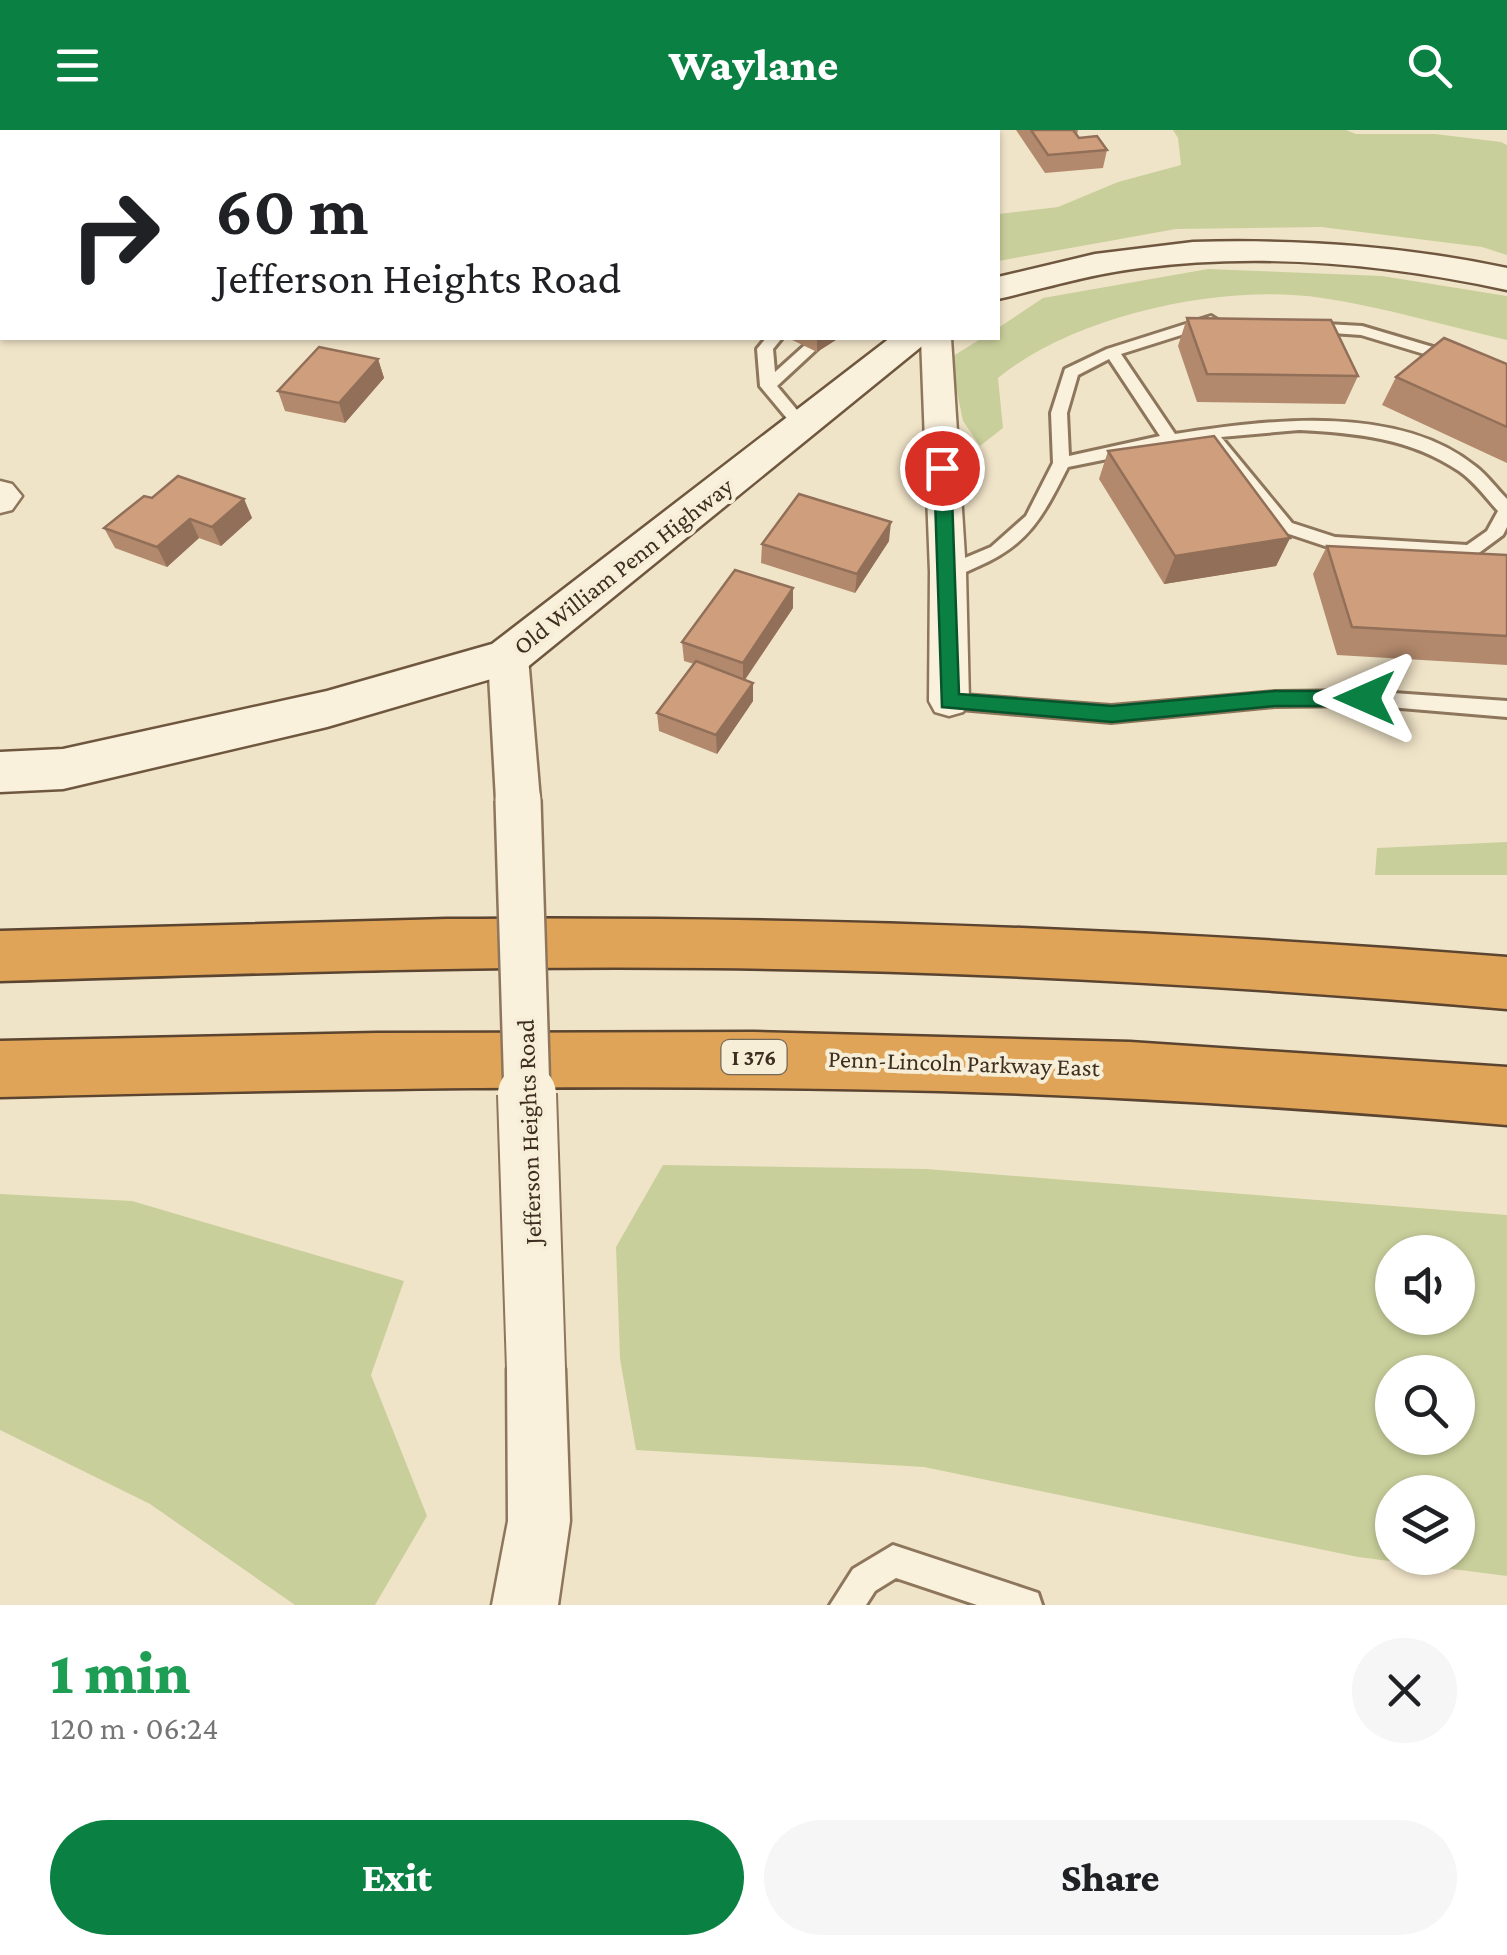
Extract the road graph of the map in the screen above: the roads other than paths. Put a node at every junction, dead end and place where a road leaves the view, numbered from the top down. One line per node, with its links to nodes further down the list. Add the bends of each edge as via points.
1 (1507, 280): 2 (main road, via 1345,254 1216,252 1098,264)
2 (1000, 288)
3 (1228, 322): 9 (lane, via 1208,321)
4 (1285, 326): 10 (lane, via 1362,331)
5 (772, 340): 11 (lane, via 765,350)
6 (909, 340): 12 (main road, Old William Penn Highway)
7 (936, 340): 18 (street)
8 (810, 348): 11 (lane)
9 (1112, 352): 14 (lane); 15 (lane, via 1071,372 1060,413)
10 (1507, 374)
11 (768, 386): 12 (lane)
12 (802, 425): 19 (main road, Old William Penn Highway)
13 (1211, 435): 13 (lane, via 1276,424 1353,426 1414,442 1454,462 1490,484 1507,510 1494,535 1470,551 1334,544 1286,527); 14 (lane)
14 (1172, 442): 15 (lane)
15 (1061, 463): 18 (lane, via 1033,519 997,552)
16 (0, 492): 17 (street)
17 (0, 502)
18 (948, 572): 20 (street)
19 (508, 658): 22 (main road, Old William Penn Highway, via 327,709 63,769); 27 (street, Jefferson Heights Road, bridge, via 539,1521)
20 (949, 701): 21 (lane, via 1112,714 1275,698)
21 (1507, 709)
22 (0, 772)
23 (0, 956): 24 (highway, via 450,944 904,948 1182,959)
24 (1507, 983)
25 (0, 1069): 26 (highway, Penn-Lincoln Parkway East / I 376, via 712,1056 1182,1072)
26 (1507, 1096)
27 (525, 1605)
28 (846, 1605): 29 (lane, via 864,1580 893,1561)
29 (1026, 1605)

